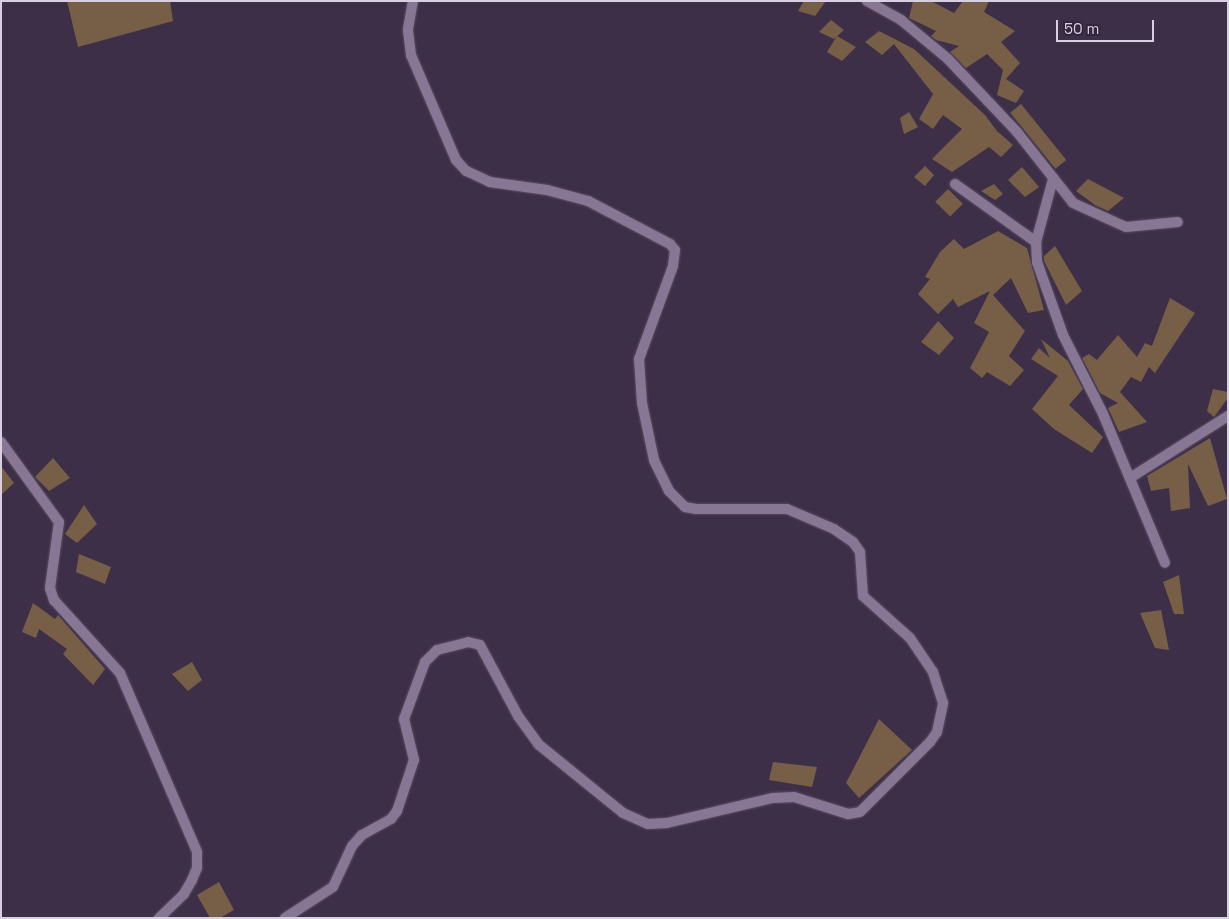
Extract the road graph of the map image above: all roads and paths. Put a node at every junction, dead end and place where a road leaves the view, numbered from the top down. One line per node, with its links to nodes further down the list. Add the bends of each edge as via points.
1 (413, 1): 12 (street, via 408,29 411,54 456,160 466,171 477,179 588,201 670,244 675,250 673,266 639,359 642,403 654,460 669,491 685,507 696,510 787,509 834,529 853,542 860,552 863,596 910,638 933,672 943,704 937,732 930,742 860,812 848,814 794,797 772,798 667,823 648,824 623,813 538,744 518,716 480,645 468,642 437,650 425,662 404,719 414,760 397,811 391,819 362,835 352,846 333,887)
2 (867, 1): 3 (street, via 901,20 948,58 1017,132)
3 (1053, 179): 5 (street, via 1073,203 1116,224 1132,228); 6 (street)
4 (955, 184): 6 (street)
5 (1178, 222)
6 (1036, 242): 9 (street, via 1037,262 1060,327)
7 (1228, 416): 9 (street)
8 (1, 442): 11 (street, via 59,522 50,588 54,600 120,673 127,685 197,852 197,868 184,894)
9 (1130, 478): 10 (street)
10 (1165, 563)
11 (159, 918)
12 (285, 918)

